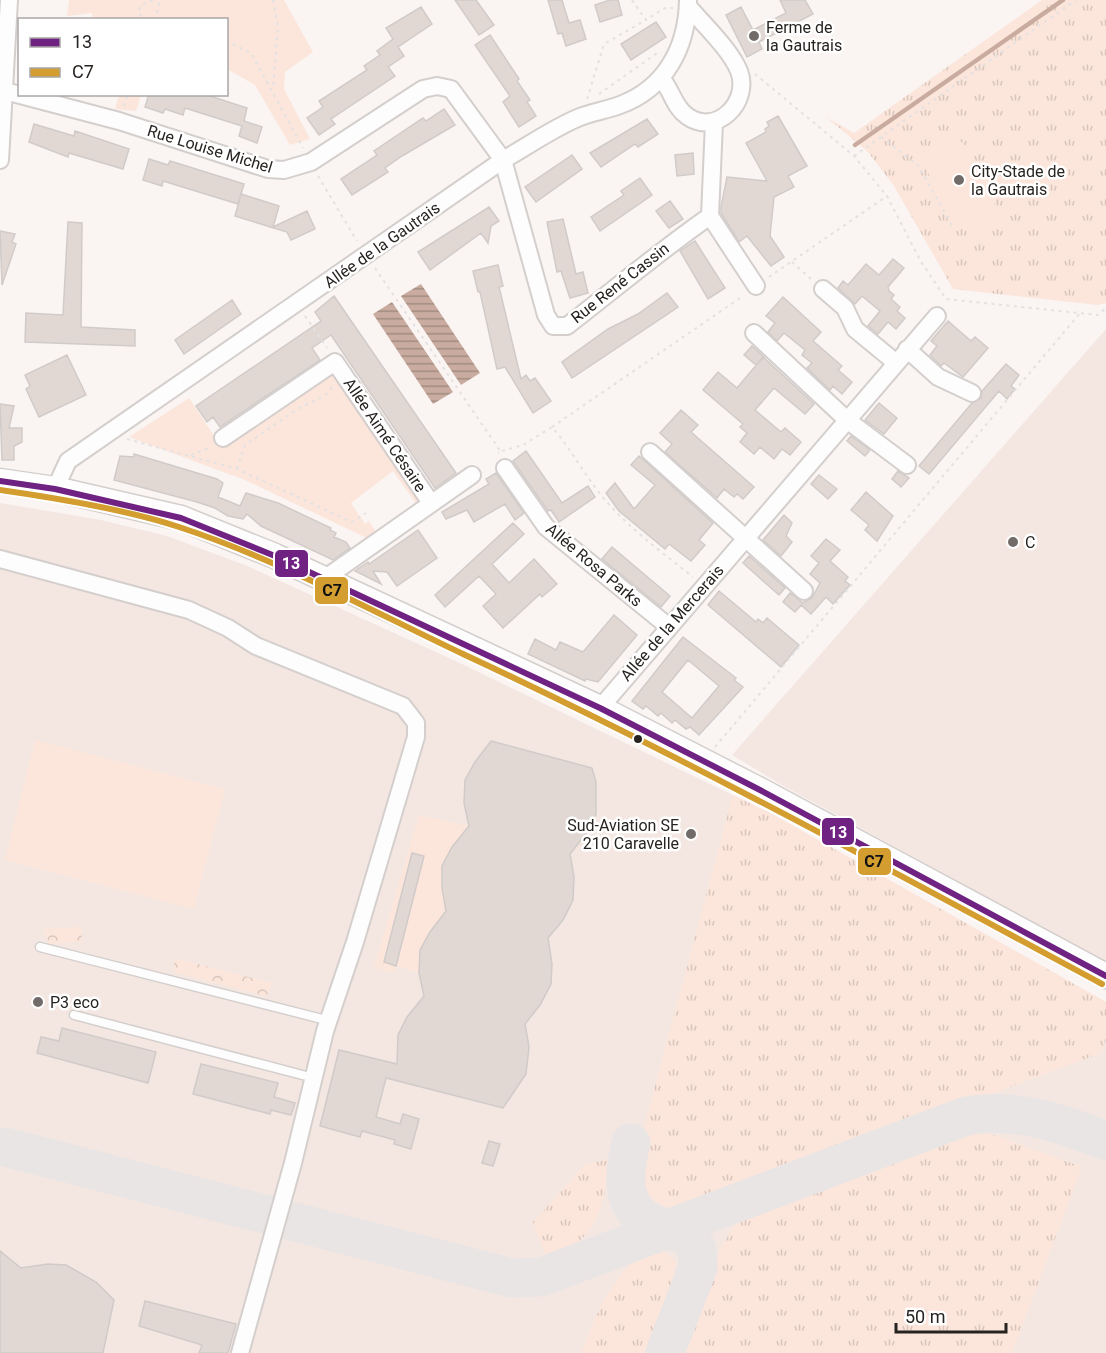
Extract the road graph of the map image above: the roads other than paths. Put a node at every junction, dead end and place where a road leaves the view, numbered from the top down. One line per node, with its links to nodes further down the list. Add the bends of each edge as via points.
1 (9, 0): 4 (street)
2 (688, 3): 3 (street, Allée de la Gautrais, via 682,45); 7 (street, via 739,71 737,104)
3 (661, 78): 7 (street, via 686,115); 9 (street, Allée de la Gautrais, via 632,99 579,118)
4 (5, 91): 5 (street, Rue Louise Michel); 8 (street)
5 (18, 94)
6 (24, 96): 9 (street, Rue Louise Michel, via 119,121 268,169 284,170 310,162 411,96 437,86 451,89)
7 (714, 122): 10 (street)
8 (0, 156)
9 (503, 160): 10 (street, Rue René Cassin, via 546,315 553,326 567,326); 25 (street, Allée de la Gautrais, via 68,461)
10 (710, 216): 11 (street)
11 (756, 286)
12 (823, 289): 16 (street, via 845,308 855,329)
13 (937, 316): 15 (street, Allée de la Mercerais)
14 (754, 333): 18 (street)
15 (907, 349): 16 (street, Allée de la Mercerais); 17 (street, via 938,377)
16 (895, 362): 18 (street, Allée de la Mercerais)
17 (972, 393)
18 (847, 420): 22 (street); 27 (street, Allée de la Mercerais)
19 (223, 438): 26 (street, Allée Aimé Césaire, via 335,362)
20 (650, 452): 27 (street)
21 (503, 460): 31 (street, Allée Rosa Parks, via 546,526)
22 (907, 465)
23 (472, 475): 26 (street, Allée Aimé Césaire)
24 (0, 481): 25 (street)
25 (55, 489): 29 (street, via 181,518)
26 (431, 503): 29 (street, Allée Aimé Césaire)
27 (745, 539): 30 (street); 31 (street, Allée de la Mercerais)
28 (0, 559): 36 (street, via 189,610 256,646 403,706 411,714 416,737)
29 (324, 579): 32 (street)
30 (804, 591)
31 (669, 627): 32 (street, Allée de la Mercerais)
32 (600, 708): 34 (street)
33 (40, 946): 36 (lane)
34 (1106, 976)
35 (74, 1015): 37 (lane)
36 (330, 1021): 37 (street)
37 (314, 1078): 38 (street)
38 (240, 1353)

